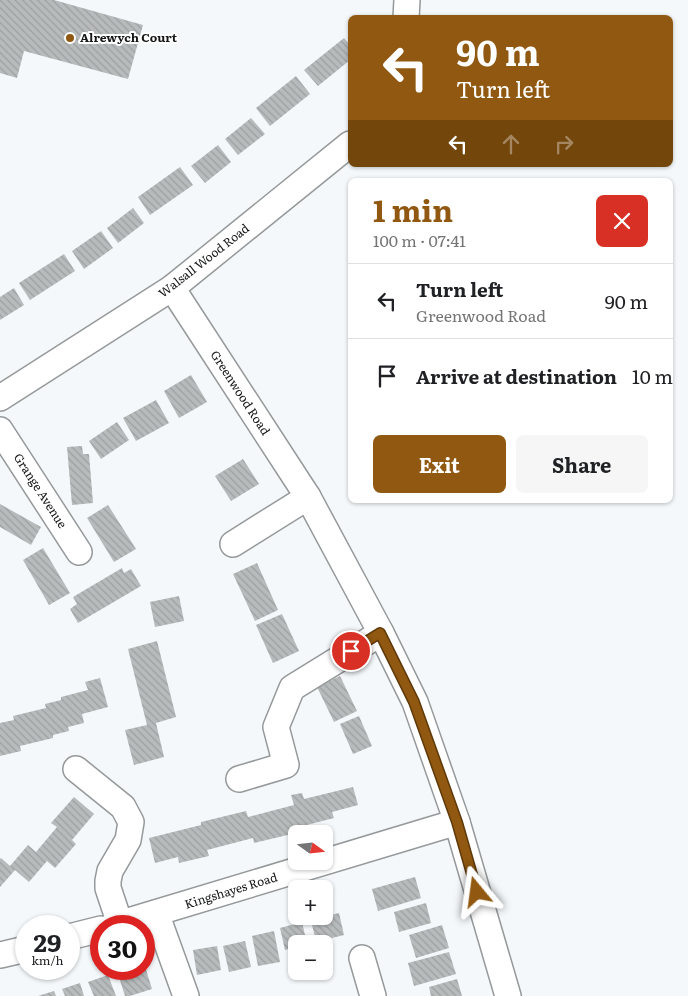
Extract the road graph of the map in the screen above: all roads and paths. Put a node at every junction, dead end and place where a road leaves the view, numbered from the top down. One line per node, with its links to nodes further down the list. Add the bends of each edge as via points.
1 (407, 0): 2 (street)
2 (406, 15)
3 (348, 146): 4 (street, Walsall Wood Road)
4 (172, 288): 5 (street, Walsall Wood Road); 7 (street, Greenwood Road)
5 (0, 398)
6 (0, 430): 9 (street, Grange Avenue)
7 (308, 497): 8 (street); 10 (street, Greenwood Road)
8 (233, 544)
9 (79, 552)
10 (380, 633): 12 (street, via 292,688 276,727 286,765); 13 (street, Greenwood Road, via 414,702)
11 (76, 769): 15 (street, via 124,807 132,822 128,840 110,871)
12 (239, 779)
13 (457, 822): 14 (street, Kingshayes Road); 22 (street, Greenwood Road)
14 (156, 913): 16 (street, Kingshayes Road); 20 (street)
15 (110, 915)
16 (149, 915)
17 (15, 951): 18 (street)
18 (0, 955)
19 (362, 958): 21 (street)
20 (186, 996)
21 (373, 996)
22 (508, 996)

